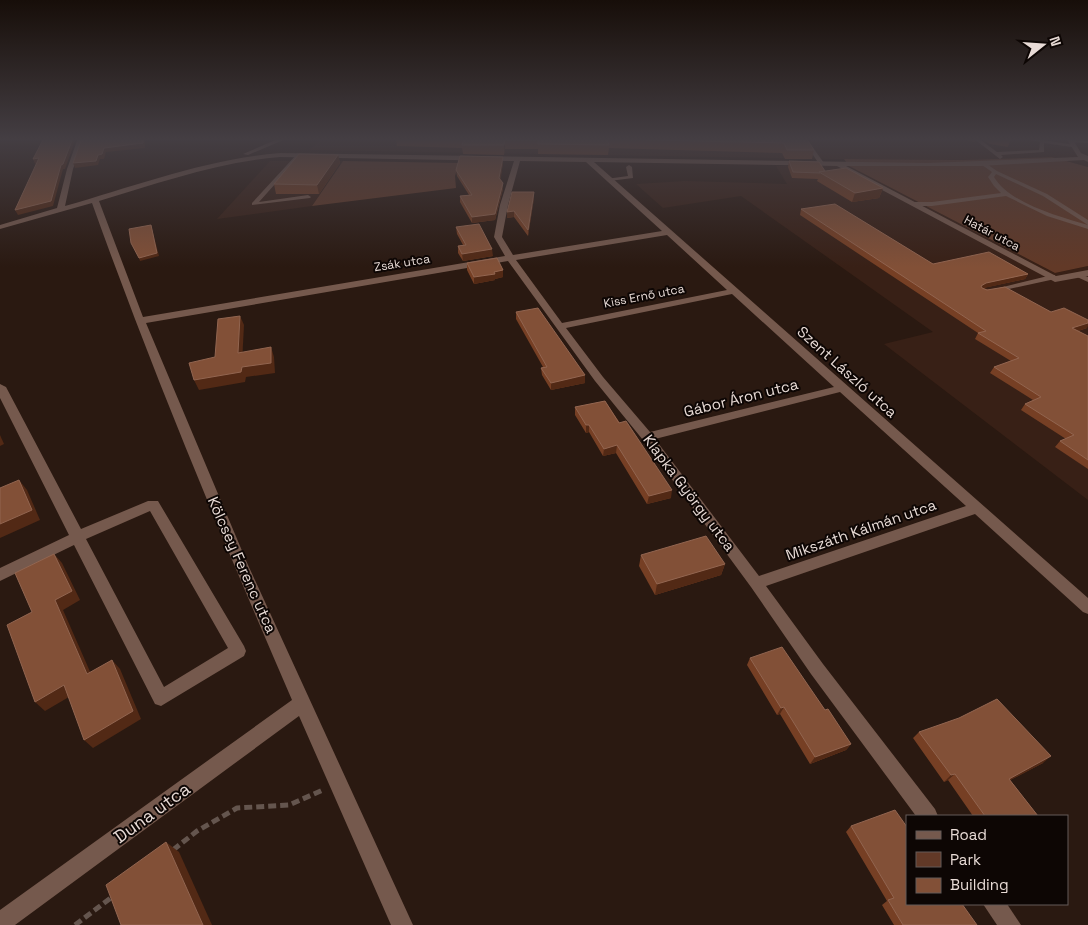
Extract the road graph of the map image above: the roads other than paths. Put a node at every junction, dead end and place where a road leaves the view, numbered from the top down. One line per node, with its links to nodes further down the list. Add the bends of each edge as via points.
1 (67, 181): 13 (street)
2 (159, 181): 11 (street)
3 (275, 181): 10 (lane, via 254,204)
4 (511, 181): 18 (street, Klapka György utca, via 498,237)
5 (611, 181): 17 (street, Szent László utca)
6 (870, 181): 12 (street, Határ utca)
7 (992, 181): 9 (lane)
8 (1015, 181): 14 (lane, via 1046,195)
9 (1006, 194): 12 (lane); 16 (lane)
10 (308, 197)
11 (95, 200): 13 (street); 25 (street, Kölcsey Ferenc utca)
12 (913, 204): 21 (street, Határ utca)
13 (60, 210): 15 (street)
14 (1088, 223)
15 (0, 227)
16 (1088, 227)
17 (668, 232): 18 (street, Zsák utca); 23 (street, Szent László utca)
18 (510, 258): 25 (street, Zsák utca); 26 (street, Klapka György utca)
19 (1088, 273): 20 (street)
20 (1077, 275): 21 (street); 22 (lane)
21 (1054, 278): 24 (lane)
22 (1088, 280)
23 (734, 290): 26 (street, Kiss Ernő utca); 28 (street, Szent László utca)
24 (984, 292)
25 (140, 321): 35 (street, Kölcsey Ferenc utca, via 207,486)
26 (560, 326): 29 (street, Klapka György utca)
27 (0, 387): 31 (street)
28 (842, 388): 29 (street, Gábor Áron utca); 30 (street, Szent László utca)
29 (647, 437): 33 (street, Klapka György utca)
30 (977, 508): 33 (street, Mikszáth Kálmán utca); 34 (street, Szent László utca)
31 (79, 536): 31 (street, via 161,698 238,651 153,504); 32 (street)
32 (0, 576)
33 (756, 583): 36 (street, Klapka György utca)
34 (1088, 607)
35 (303, 703): 38 (street, Duna utca); 39 (street, Kölcsey Ferenc utca)
36 (927, 815)
37 (995, 905): 40 (street)
38 (0, 923)
39 (402, 925)
40 (1010, 925)

